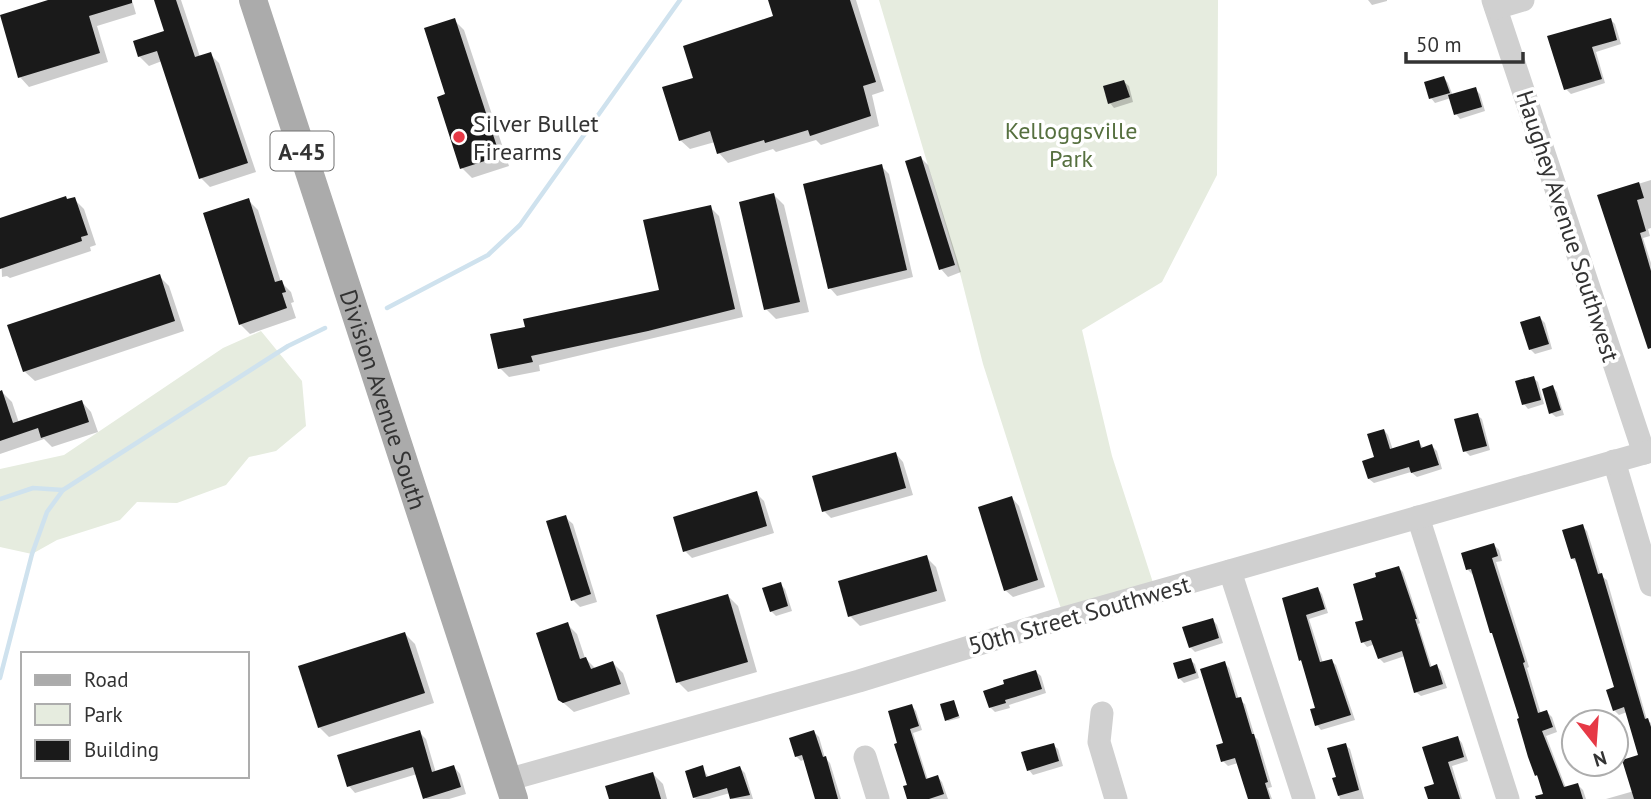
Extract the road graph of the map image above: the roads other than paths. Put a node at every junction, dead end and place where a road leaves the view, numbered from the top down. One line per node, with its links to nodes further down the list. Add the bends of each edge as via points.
1 (253, 0): 11 (main road, Division Avenue South / A-45)
2 (1523, 0): 3 (street)
3 (1495, 4): 4 (street, Haughey Avenue Southwest)
4 (1647, 452): 5 (street, 50th Street Southwest)
5 (1614, 461): 6 (street, 50th Street Southwest); 8 (street)
6 (1418, 517): 7 (street, 50th Street Southwest); 15 (street)
7 (1230, 571): 11 (street, 50th Street Southwest, via 1056,620); 14 (street)
8 (1651, 585)
9 (1102, 713): 13 (street, via 1099,743)
10 (865, 757): 12 (street)
11 (510, 790)
12 (878, 799)
13 (1116, 799)
14 (1304, 799)
15 (1508, 799)

